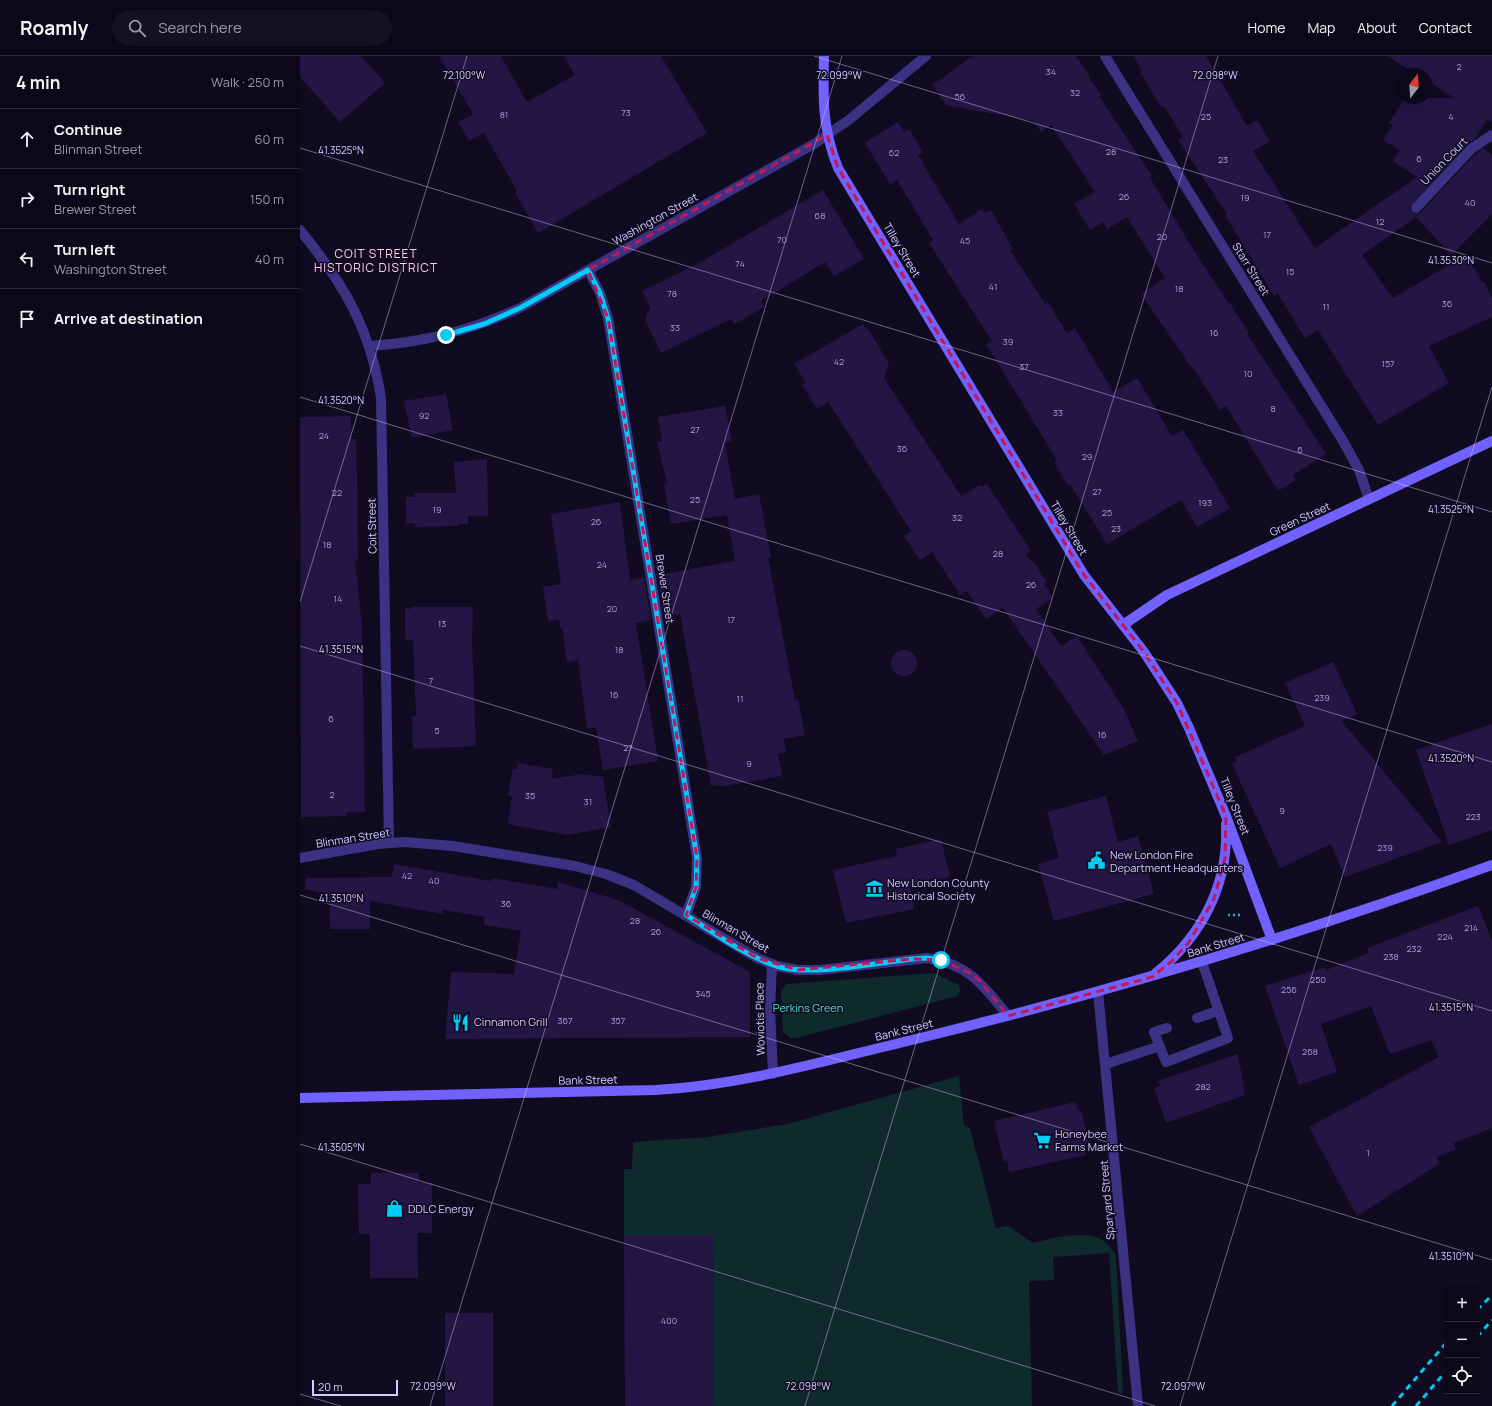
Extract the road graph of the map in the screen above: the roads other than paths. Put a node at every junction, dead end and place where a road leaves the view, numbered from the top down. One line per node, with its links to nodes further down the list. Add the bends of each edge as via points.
1 (824, 56): 4 (main road, Tilley Street, via 823,97)
2 (926, 56): 4 (street, Washington Street, via 856,115)
3 (1105, 56): 11 (street, Starr Street, via 1344,441 1359,470)
4 (827, 135): 8 (street, Washington Street); 12 (main road, Tilley Street, via 838,168 1084,575)
5 (1492, 135): 6 (street, Union Court, via 1471,149)
6 (1416, 208)
7 (300, 230): 9 (street, Coit Street, via 347,294)
8 (588, 270): 9 (street, Washington Street, via 520,308 484,324 416,342); 17 (street, Brewer Street, via 600,293 608,318 697,858 696,887)
9 (370, 346): 14 (street, Coit Street, via 381,398)
10 (1492, 441): 11 (main road, Green Street)
11 (1369, 499): 12 (main road, Green Street, via 1167,596)
12 (1123, 625): 13 (main road, Tilley Street, via 1144,652 1176,703)
13 (1226, 816): 18 (main road, Tilley Street); 21 (main road, via 1225,858 1214,899 1189,942 1172,961)
14 (389, 843): 15 (street, Blinman Street); 17 (street, Blinman Street, via 428,843 575,866 634,885)
15 (300, 858)
16 (1492, 865): 18 (main road, Bank Street)
17 (686, 915): 20 (street, Blinman Street, via 757,958)
18 (1272, 940): 19 (main road, Bank Street)
19 (1202, 962): 21 (main road, Bank Street); 23 (street)
20 (772, 964): 24 (street, Blinman Street, via 798,970 820,970 912,959 941,960 979,980); 29 (street, Woviotis Place, via 770,1009)
21 (1152, 977): 22 (main road, Bank Street)
22 (1098, 992): 24 (main road, Bank Street); 28 (street, Sparyard Street)
23 (1218, 1011): 25 (street); 27 (street, via 1228,1038 1166,1062)
24 (1008, 1016): 29 (main road, Bank Street)
25 (1197, 1018)
26 (1167, 1028): 27 (street, via 1154,1032)
27 (1160, 1046): 28 (street)
28 (1106, 1064): 31 (street, Sparyard Street)
29 (773, 1074): 30 (main road, Bank Street, via 718,1084 656,1090)
30 (300, 1098)
31 (1138, 1406)

